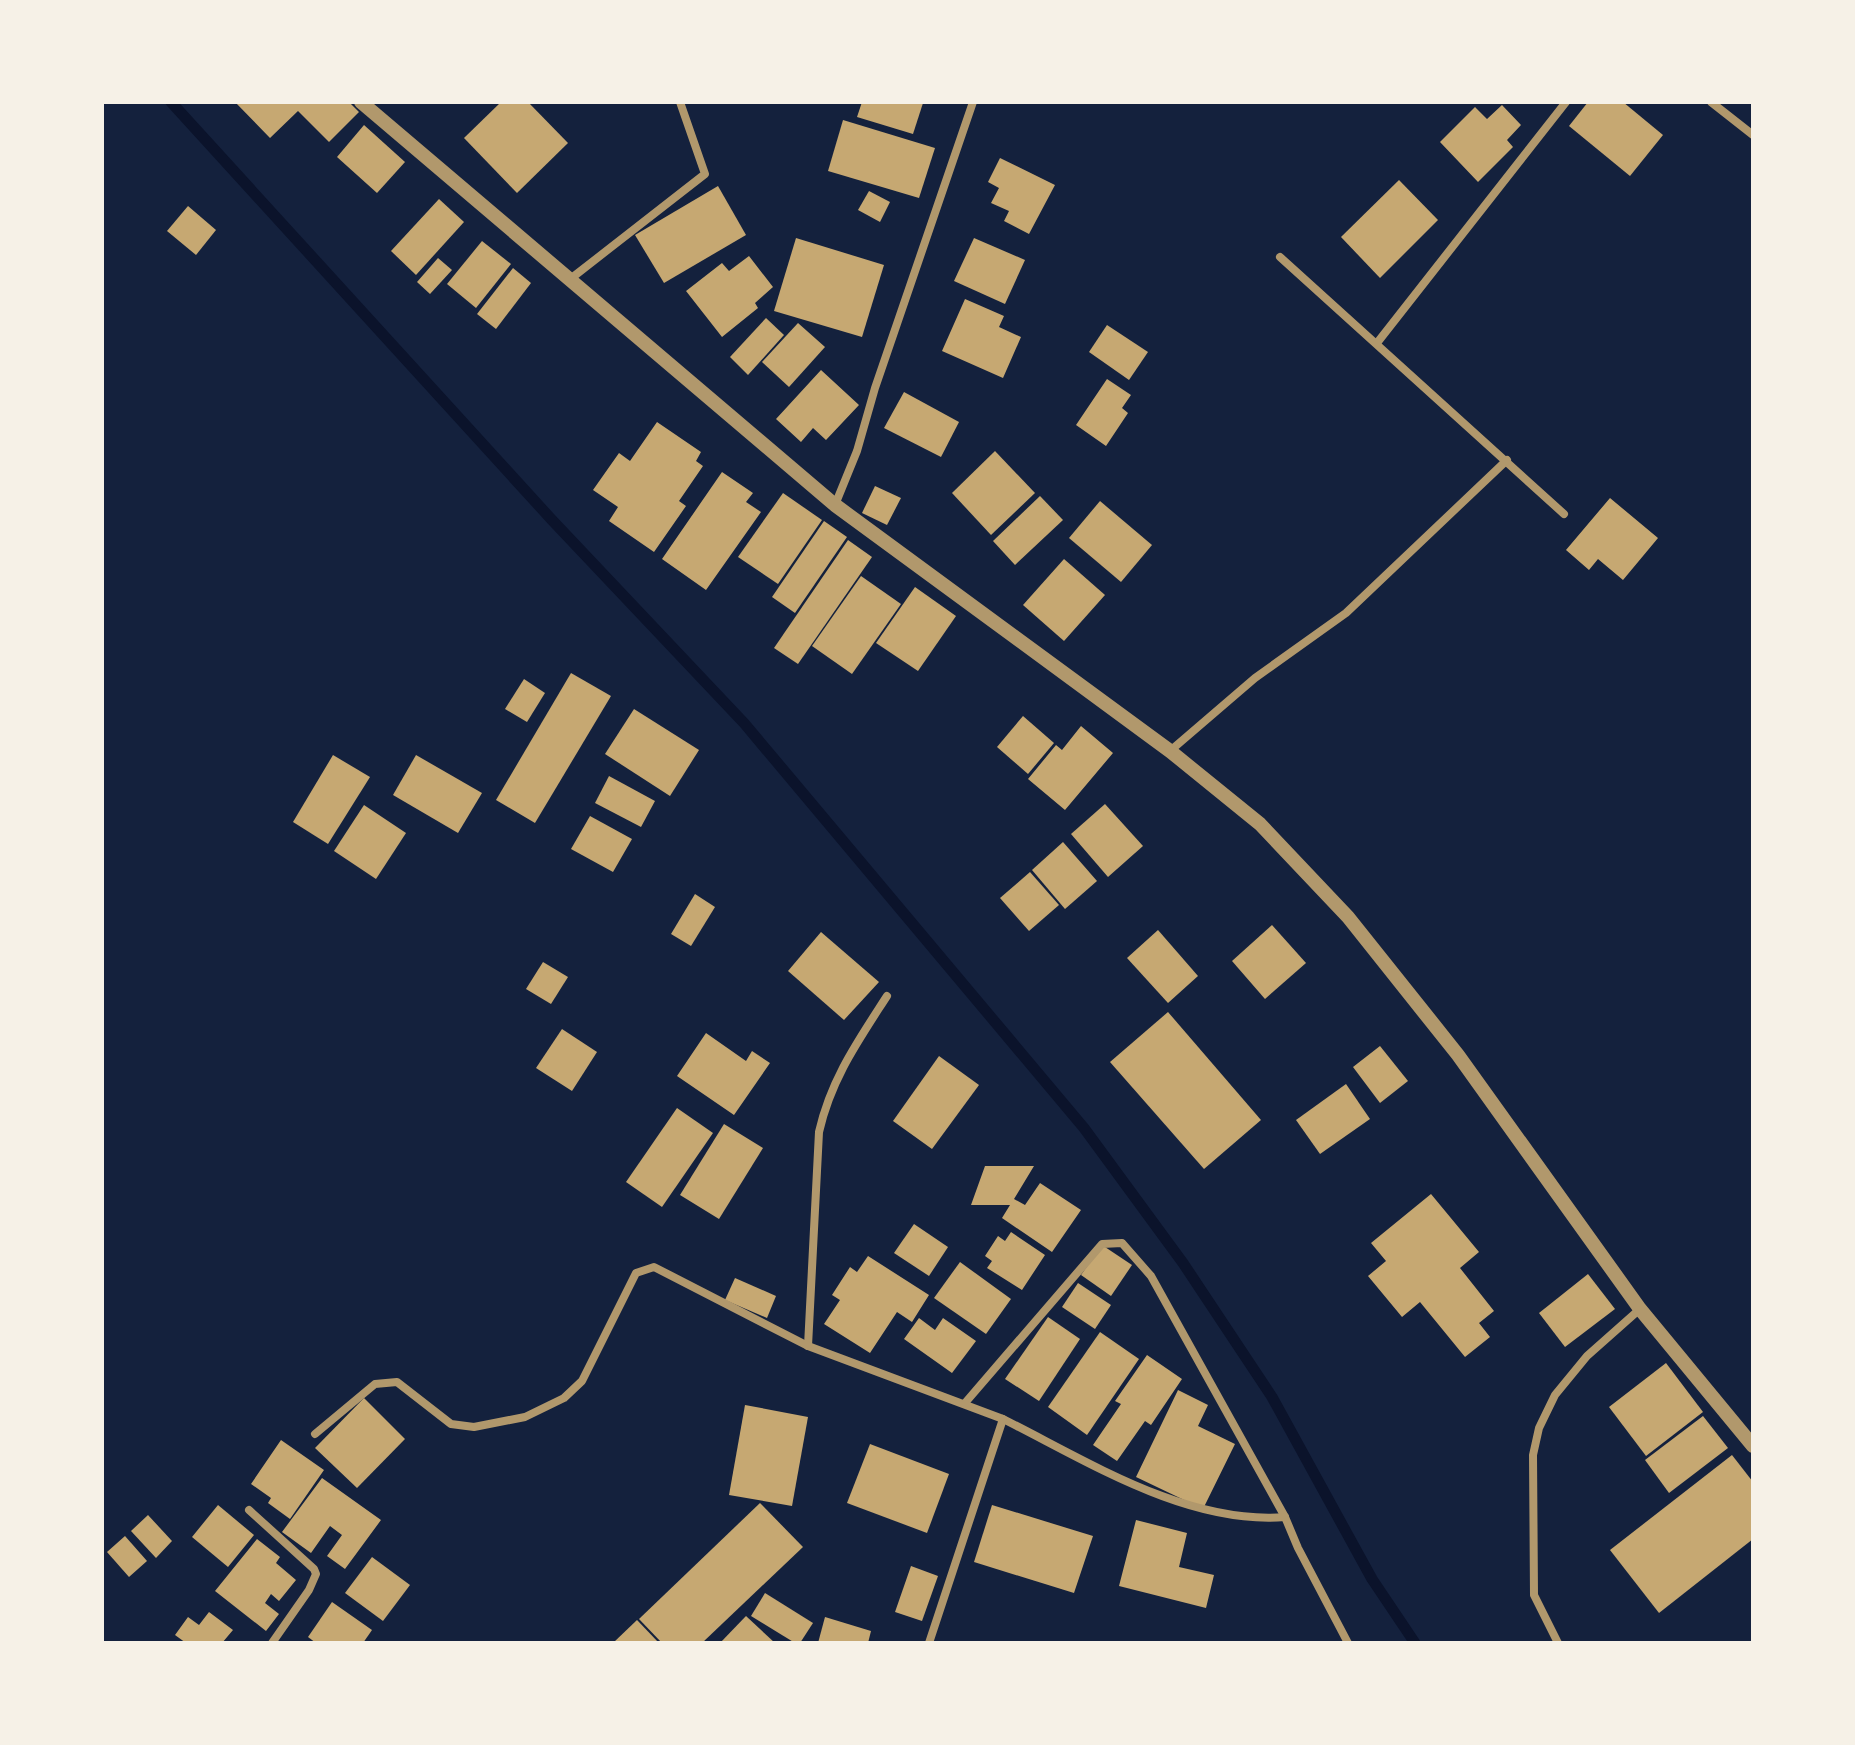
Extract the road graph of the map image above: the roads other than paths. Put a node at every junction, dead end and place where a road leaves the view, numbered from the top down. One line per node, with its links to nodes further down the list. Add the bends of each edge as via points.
1 (361, 102): 8 (street)
2 (680, 102): 8 (street, via 705,174)
3 (973, 102): 11 (street)
4 (1566, 102): 9 (street)
5 (1711, 102): 6 (street)
6 (1753, 135)
7 (1280, 257): 9 (street)
8 (569, 280): 11 (street)
9 (1377, 343): 10 (street)
10 (1507, 460): 12 (street); 13 (street, via 1346,613 1255,678)
11 (835, 505): 13 (street)
12 (1564, 514)
13 (1170, 751): 15 (street, via 1260,824 1348,917 1458,1055)
14 (887, 996): 16 (street, via 839,1071 819,1132)
15 (1640, 1309): 20 (street); 26 (street, via 1587,1356 1555,1395 1539,1428 1533,1455 1534,1595)
16 (808, 1346): 17 (street); 19 (street, via 654,1267 636,1273 582,1381 564,1398 525,1417 462,1427 397,1382 387,1382 375,1384)
17 (965, 1403): 18 (street); 22 (street, via 1102,1244 1122,1243 1151,1276)
18 (1003, 1419): 22 (street, via 1116,1476 1195,1507 1243,1518); 24 (street)
19 (315, 1434)
20 (1753, 1446)
21 (249, 1510): 23 (street, via 316,1574)
22 (1285, 1517): 25 (street)
23 (272, 1643)
24 (929, 1643)
25 (1348, 1643)
26 (1558, 1643)

